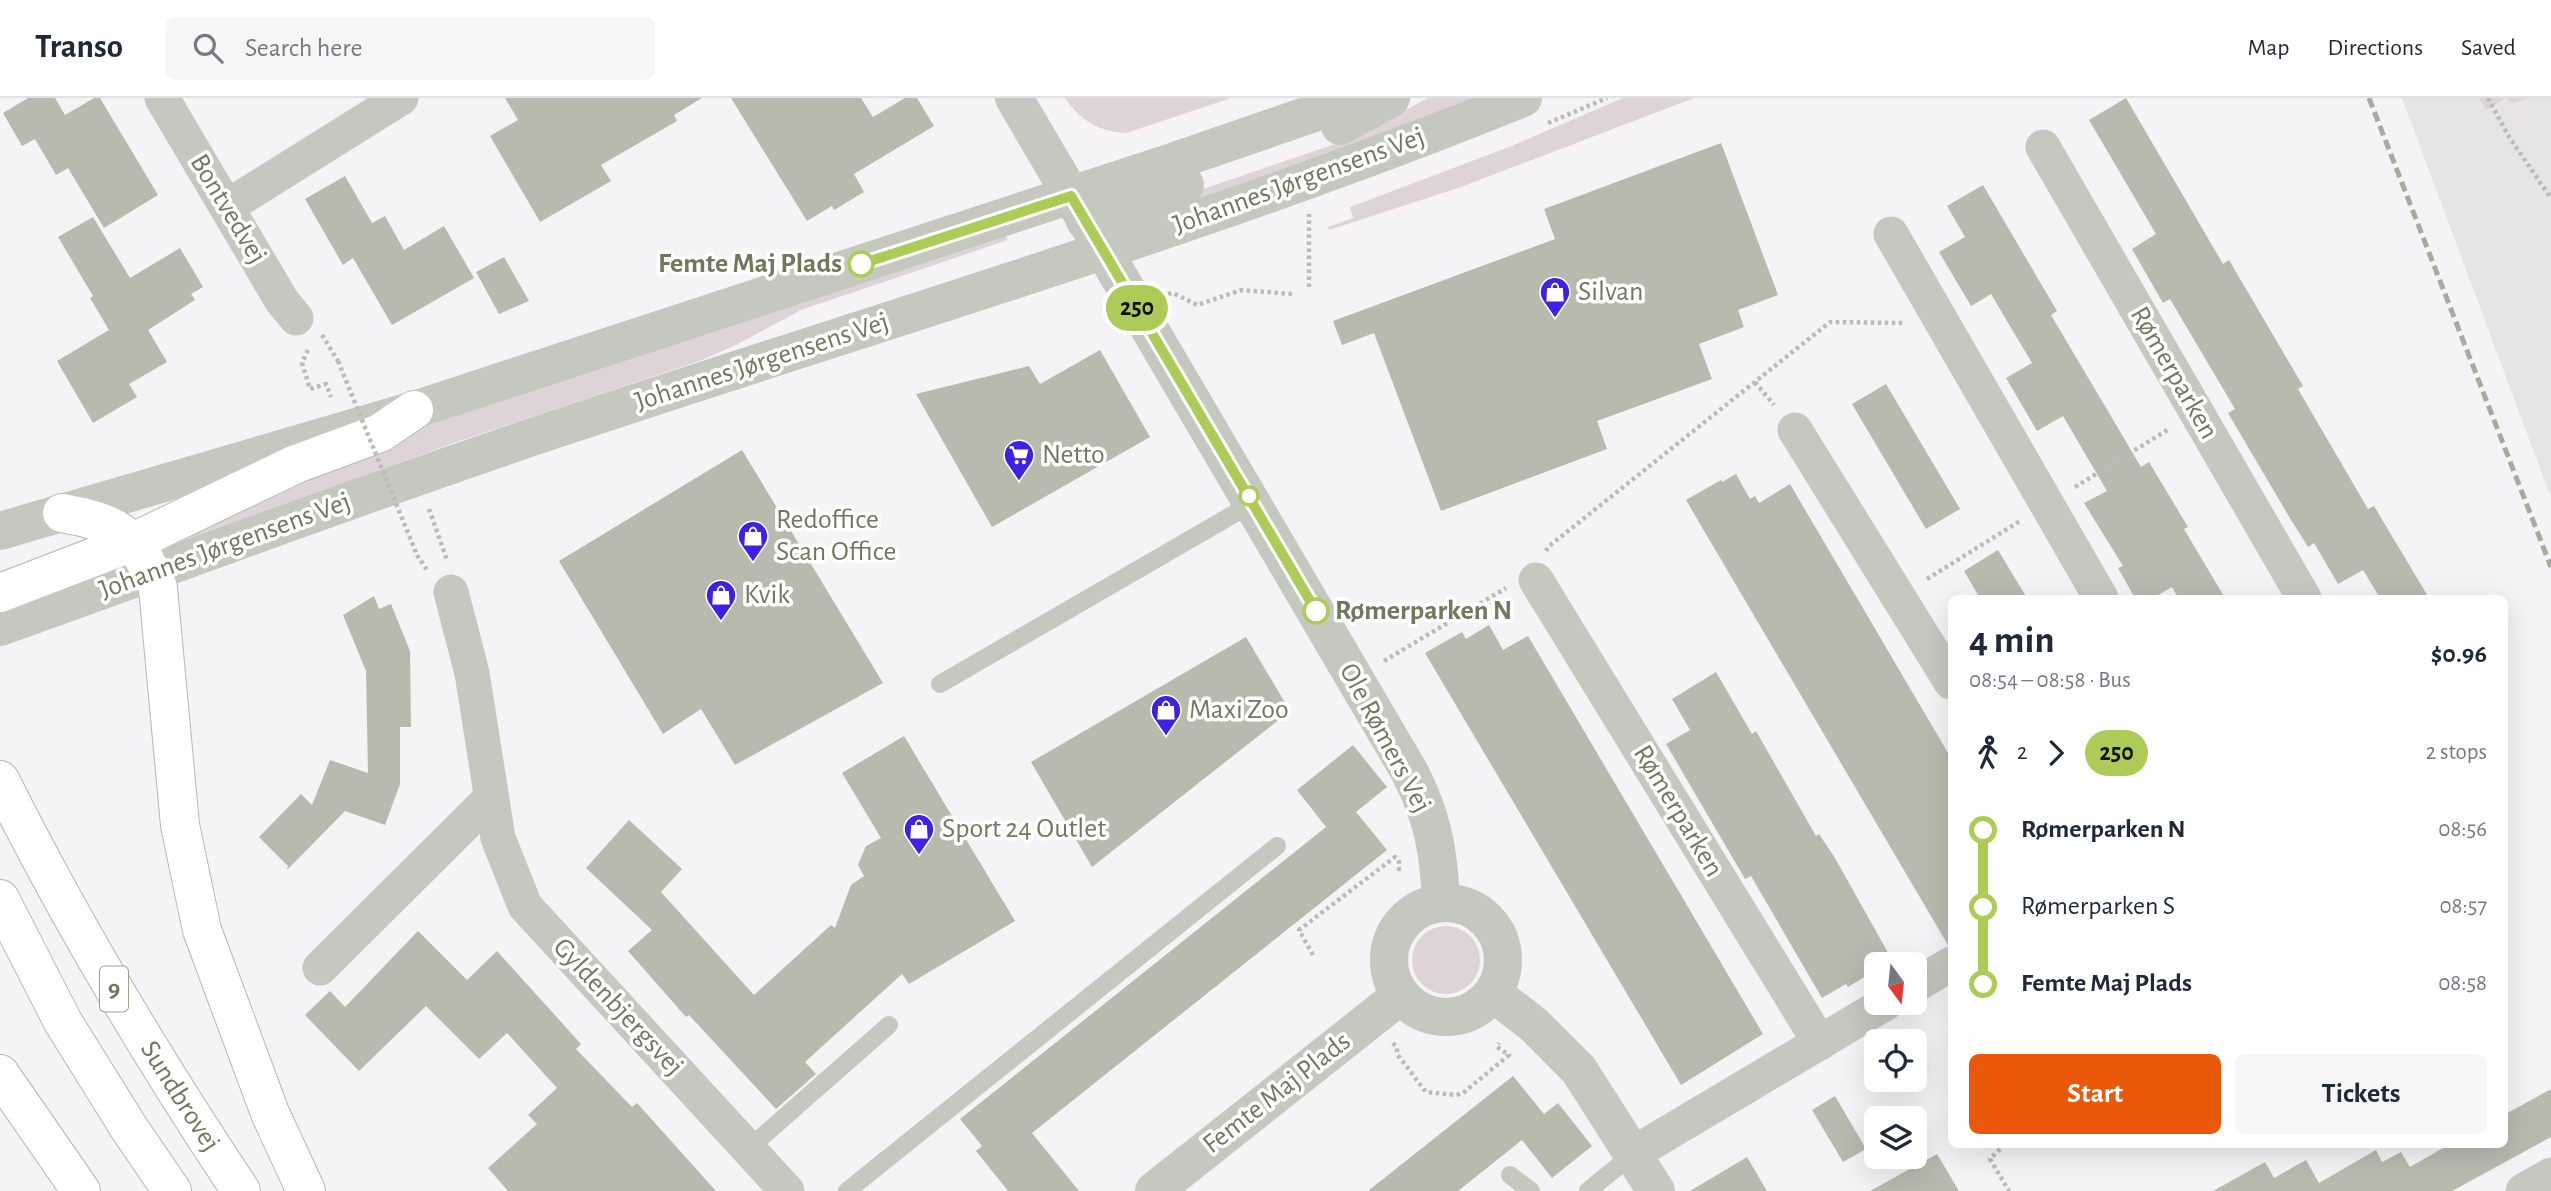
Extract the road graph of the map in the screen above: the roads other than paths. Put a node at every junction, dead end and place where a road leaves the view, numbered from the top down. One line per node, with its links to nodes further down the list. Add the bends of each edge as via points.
1 (162, 98): 8 (street, Bontvedvej)
2 (401, 98): 8 (street)
3 (1014, 98): 9 (street, Ole Rømers Vej)
4 (1358, 98): 9 (street, Johannes Jørgensens Vej)
5 (1391, 98): 9 (street, Johannes Jørgensens Vej, via 1307,142)
6 (1523, 98): 9 (street, Johannes Jørgensens Vej, via 1300,183)
7 (2043, 147): 22 (street, Rømerparken)
8 (228, 206): 11 (street, Bontvedvej)
9 (1086, 222): 12 (street, Johannes Jørgensens Vej); 14 (street, Ole Rømers Vej); 17 (street, Johannes Jørgensens Vej, via 563,426 417,477)
10 (1891, 234): 21 (street)
11 (296, 318)
12 (414, 410): 15 (street, Johannes Jørgensens Vej); 17 (main road, via 380,433 296,464)
13 (1795, 430): 24 (street)
14 (1253, 503): 25 (lane); 30 (street, Ole Rømers Vej, via 1409,771 1437,846)
15 (62, 513): 16 (street, Johannes Jørgensens Vej); 17 (main road, via 96,519 120,531)
16 (0, 531)
17 (142, 557): 20 (main road); 23 (street, Johannes Jørgensens Vej); 47 (main road, via 161,601 180,825 202,930 270,1113)
18 (1536, 580): 38 (street, Rømerparken)
19 (451, 592): 27 (street, Gyldenbjergsvej, via 472,673)
20 (0, 593)
21 (2099, 595)
22 (2302, 595)
23 (0, 626)
24 (1948, 677)
25 (940, 684)
26 (0, 780): 46 (main road, Sundbrovej / 9, via 84,939)
27 (491, 798): 32 (street); 40 (street, Gyldenbjergsvej, via 498,838 525,906)
28 (1277, 845): 49 (lane)
29 (0, 899): 45 (main road, Sundbrovej / 9, via 63,1022)
30 (1441, 903): 34 (street, via 1473,909 1497,931 1504,963); 35 (street, via 1409,916 1390,946 1388,963)
31 (1948, 966): 33 (street)
32 (320, 968)
33 (1927, 978)
34 (1494, 993): 35 (street, via 1465,1015 1447,1018 1413,1008); 41 (street, via 1579,1070)
35 (1401, 996): 50 (street, Femte Maj Plads)
36 (1866, 1015): 38 (street)
37 (889, 1025): 40 (lane)
38 (1820, 1043): 41 (street)
39 (0, 1074): 44 (main road)
40 (748, 1149): 48 (street, Gyldenbjergsvej)
41 (1634, 1153): 52 (lane); 53 (street)
42 (1510, 1175): 51 (lane)
43 (2551, 1175): 54 (street)
44 (81, 1191)
45 (172, 1191)
46 (241, 1191)
47 (306, 1191)
48 (787, 1191)
49 (846, 1191)
50 (1154, 1191)
51 (1531, 1191)
52 (1588, 1191)
53 (1656, 1191)
54 (2523, 1191)

